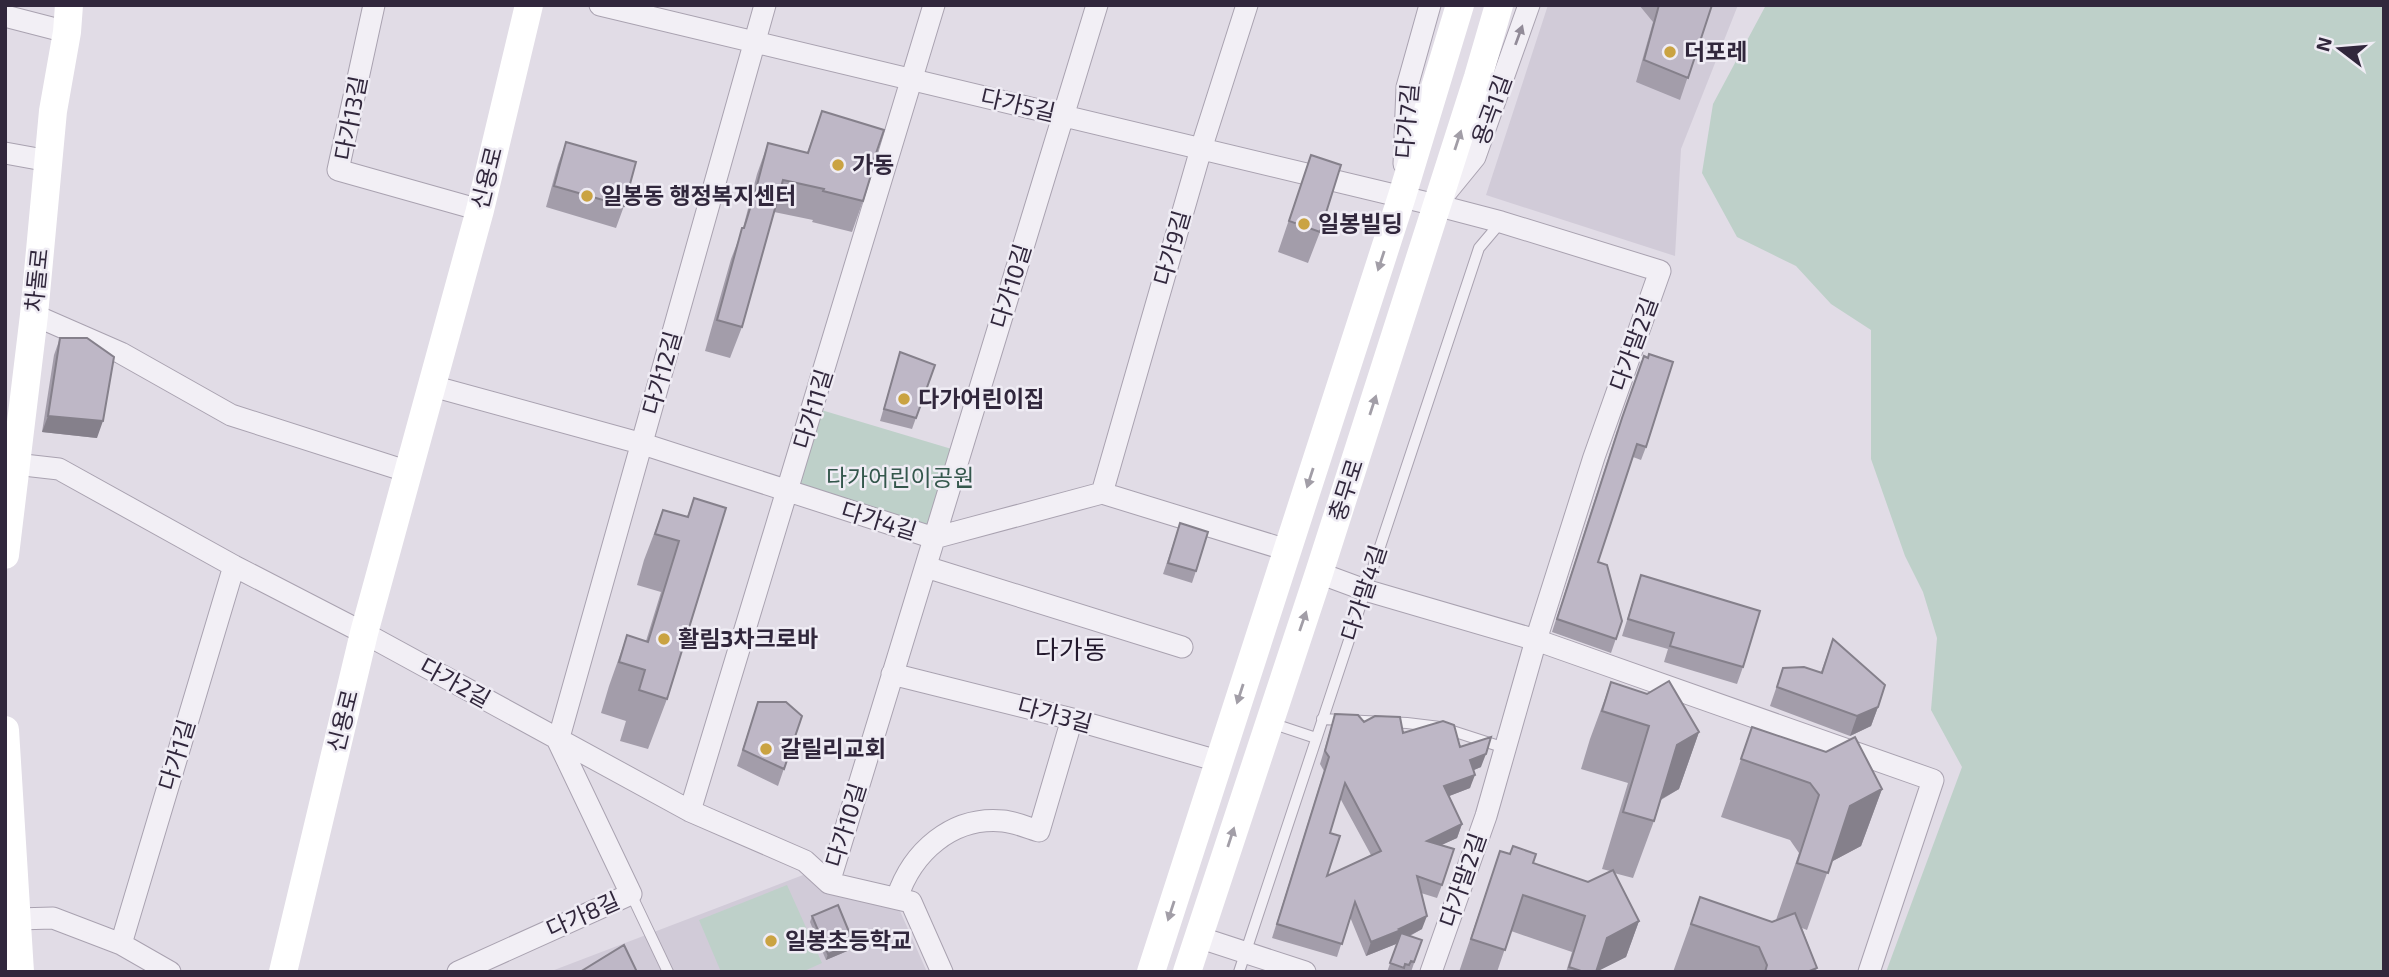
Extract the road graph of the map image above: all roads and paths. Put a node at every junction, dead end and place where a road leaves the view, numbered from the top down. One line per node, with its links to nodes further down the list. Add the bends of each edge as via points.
1 (374, 5): 22 (street, 다가13길, via 338,170)
2 (528, 5): 22 (main road, 신용로)
3 (600, 5): 14 (street, 다가5길)
4 (765, 5): 14 (street, 다가12길)
5 (934, 5): 15 (street, 다가11길)
6 (1097, 5): 16 (street, 다가10길)
7 (1247, 5): 17 (street, 다가9길)
8 (1430, 5): 20 (street, 다가7길, via 1408,86)
9 (1460, 5): 20 (main road, 충무로)
10 (1499, 5): 21 (main road, 충무로, one-way to 10)
11 (1529, 5): 21 (street, 용곡1길, one-way to 11, via 1475,158)
12 (5, 16): 13 (street)
13 (68, 19): 19 (main road, 차돌로)
14 (754, 42): 15 (street, 다가5길); 26 (street, 다가12길)
15 (912, 79): 16 (street, 다가5길); 29 (street, 다가11길)
16 (1063, 116): 17 (street, 다가5길); 31 (street, 다가10길)
17 (1201, 149): 20 (street, 다가5길); 30 (street, 다가9길)
18 (5, 153): 19 (street)
19 (49, 161): 24 (main road, 차돌로)
20 (1402, 197): 21 (street, 다가5길); 32 (main road, 충무로, one-way to 32)
21 (1436, 205): 23 (street, 다가말2길); 36 (main road, 충무로, one-way to 21)
22 (480, 210): 25 (main road, 신용로)
23 (1501, 222): 37 (lane, 다가말4길, via 1479,248); 39 (street, 다가말2길, via 1660,271)
24 (34, 315): 27 (main road, 차돌로); 28 (street, via 121,353 231,415)
25 (432, 386): 26 (street, 다가4길); 28 (main road, 신용로)
26 (643, 444): 29 (street, 다가4길); 47 (street, 다가12길)
27 (15, 464): 33 (main road, 차돌로); 34 (street, 다가2길, via 59,469)
28 (409, 472): 38 (main road, 신용로)
29 (788, 493): 31 (street, 다가4길); 50 (street, 다가11길)
30 (1102, 493): 31 (street, 다가4길); 32 (street)
31 (934, 538): 35 (street, 다가10길)
32 (1287, 550): 49 (main road, 충무로, one-way to 49)
33 (5, 555)
34 (234, 566): 38 (street, 다가2길); 56 (street, 다가1길)
35 (926, 567): 40 (street); 41 (street, 다가10길)
36 (1319, 573): 37 (street); 44 (main road, 충무로, one-way to 36)
37 (1365, 590): 39 (street); 43 (lane, 다가말4길)
38 (365, 633): 47 (street, 다가2길); 60 (main road, 신용로)
39 (1536, 640): 48 (street, 다가말2길); 68 (street, via 1933,780)
40 (1182, 648)
41 (892, 674): 42 (street, 다가3길); 51 (street, 다가10길)
42 (1072, 719): 49 (street, 다가3길); 53 (street, via 1039,831 1003,821 972,822 949,831 929,845 903,878)
43 (1322, 719): 46 (lane, 다가말4길); 48 (lane, via 1440,727)
44 (1269, 722): 46 (lane); 55 (main road, 충무로, one-way to 44)
45 (5, 730): 54 (main road)
46 (1315, 738): 57 (lane, 다가말4길)
47 (558, 741): 50 (street, 다가2길); 52 (street, 다가8길)
48 (1505, 748): 67 (street, 다가말2길)
49 (1218, 761): 64 (main road, 충무로, one-way to 64)
50 (690, 811): 51 (street, 다가2길, via 805,862)
51 (829, 883): 53 (street, 다가2길)
52 (631, 894): 61 (street, 다가8길); 62 (lane)
53 (897, 898): 63 (street, via 912,902)
54 (17, 919): 56 (street, via 53,918); 58 (main road)
55 (1198, 937): 57 (street); 65 (main road, 충무로)
56 (121, 944): 59 (street)
57 (1242, 962): 66 (street)
58 (20, 972)
59 (170, 972)
60 (283, 972)
61 (458, 972)
62 (668, 972)
63 (942, 972)
64 (1151, 972)
65 (1187, 972)
66 (1305, 972)
67 (1431, 972)
68 (1869, 972)

